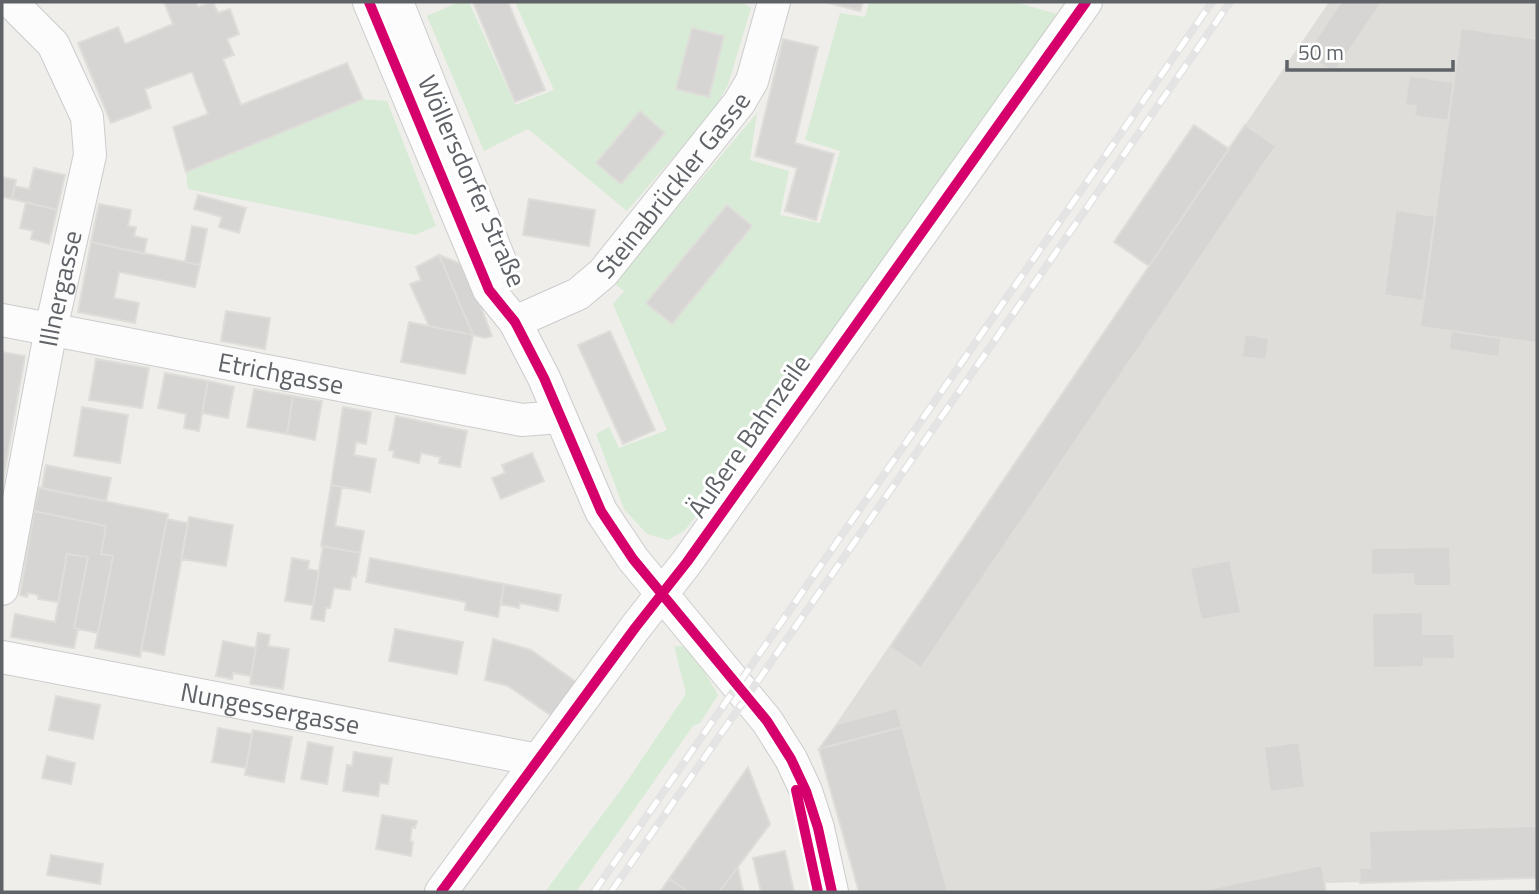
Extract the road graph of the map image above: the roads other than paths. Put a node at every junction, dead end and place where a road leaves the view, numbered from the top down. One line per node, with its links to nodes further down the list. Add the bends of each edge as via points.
1 (369, 2): 7 (street, Wöllersdorfer Straße, via 489,290)
2 (397, 2): 7 (street, Wöllersdorfer Straße, via 511,288)
3 (775, 2): 7 (street, Steinabrückler Gasse, via 752,81 739,103 603,273 578,294)
4 (1086, 2): 11 (street, Äußere Bahnzeile)
5 (12, 12): 8 (street, Illnergasse, via 52,44 87,117 90,155)
6 (2, 320): 8 (street, Etrichgasse)
7 (515, 322): 9 (street, Wöllersdorfer Straße)
8 (51, 329): 9 (street, Etrichgasse, via 522,421); 10 (street, Illnergasse)
9 (560, 417): 11 (street, Wöllersdorfer Straße, via 601,511)
10 (2, 589)
11 (662, 594): 13 (street, Äußere Bahnzeile); 15 (street, Wöllersdorfer Straße, via 767,720 791,759 810,803)
12 (2, 657): 13 (street, Nungessergasse)
13 (538, 760): 14 (street, Äußere Bahnzeile)
14 (441, 892)
15 (832, 892)

